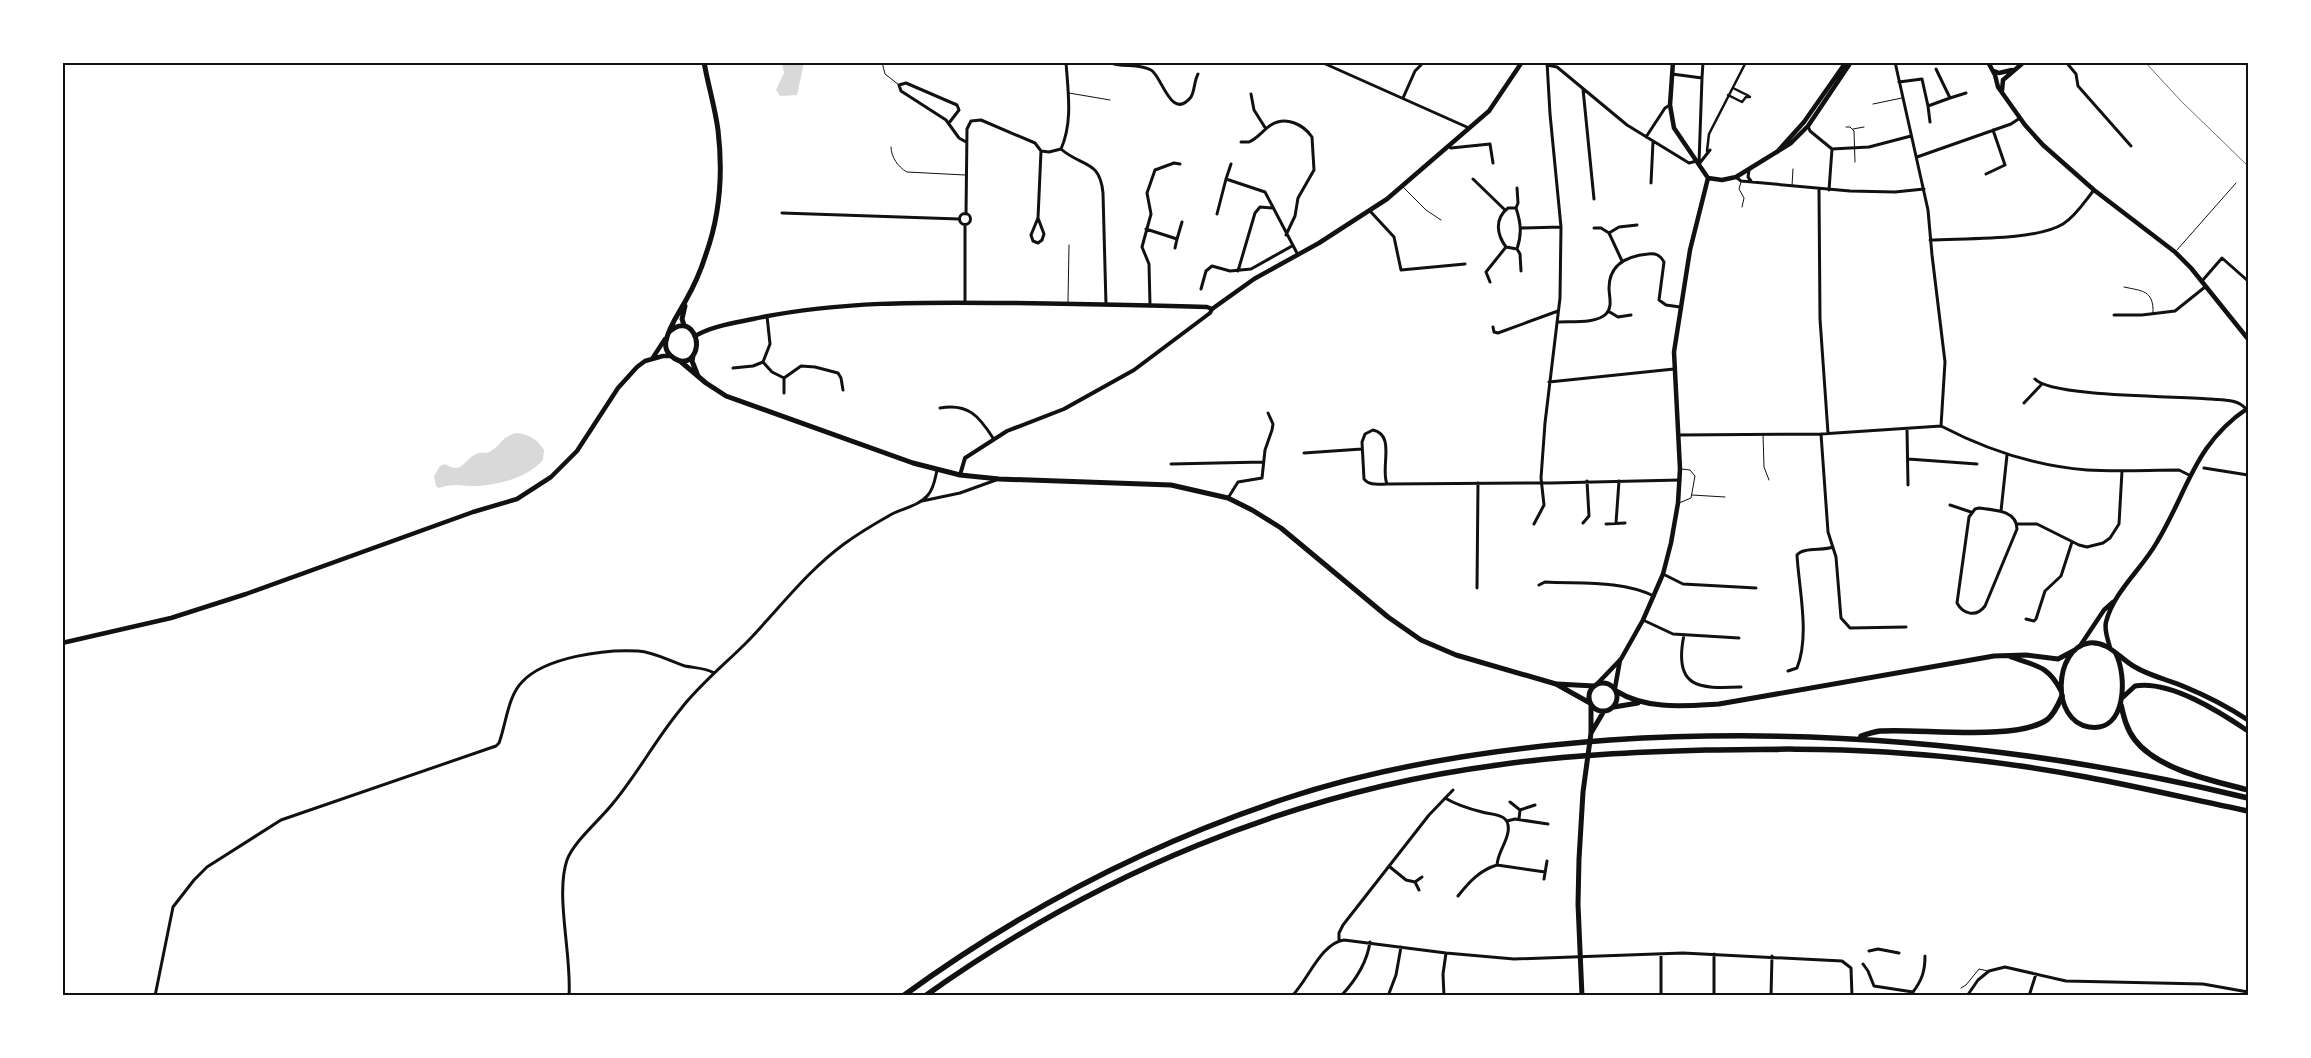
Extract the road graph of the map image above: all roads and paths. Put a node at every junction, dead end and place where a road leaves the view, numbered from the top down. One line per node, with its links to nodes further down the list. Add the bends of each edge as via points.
1 (704, 62): 129 (highway, via 718,129 719,196 709,244)
2 (882, 62): 25 (lane, via 885,74)
3 (1066, 62): 28 (street)
4 (1108, 62): 21 (street, via 1152,71 1160,79 1166,96 1176,103 1190,98)
5 (1321, 62): 33 (street)
6 (1522, 62): 46 (main road, via 1495,105)
7 (1673, 62): 22 (main road)
8 (1703, 62): 23 (street)
9 (1746, 62): 26 (street)
10 (1846, 62): 63 (main road, via 1804,122)
11 (1851, 62): 43 (main road)
12 (1895, 62): 24 (street)
13 (1988, 62): 19 (main road)
14 (2024, 62): 20 (main road)
15 (2066, 62): 56 (street, via 2076,74 2078,86)
16 (1547, 64): 27 (street, via 1556,67); 104 (street)
17 (1421, 65): 33 (street)
18 (1936, 69): 35 (street)
19 (1992, 70): 20 (main road, via 1999,73); 29 (main road)
20 (2012, 70): 29 (main road, via 2003,80)
21 (1198, 74)
22 (1672, 74): 23 (street); 38 (main road)
23 (1702, 78): 65 (street)
24 (1899, 82): 34 (street); 39 (street, via 1922,79)
25 (899, 85): 42 (street, via 901,91); 42 (street, via 906,83 957,106 958,110)
26 (1733, 88): 32 (street); 32 (street, via 1750,97 1742,102)
27 (1583, 89): 51 (street); 89 (street)
28 (1068, 92): 36 (lane); 58 (street, via 1068,130)
29 (2002, 92): 40 (main road)
30 (1966, 93): 35 (street)
31 (1251, 94): 47 (street, via 1254,110)
32 (1728, 95): 61 (street, via 1709,134)
33 (1403, 98): 46 (street)
34 (1902, 98): 37 (lane); 50 (street)
35 (1950, 98): 39 (street)
36 (1110, 100)
37 (1873, 104)
38 (1670, 105): 51 (street); 65 (main road, via 1676,134)
39 (1928, 106): 41 (street)
40 (2020, 118): 49 (street); 88 (main road, via 2044,145)
41 (1930, 122)
42 (949, 123): 52 (street, via 959,138)
43 (1808, 126): 59 (street); 63 (main road, via 1791,144)
44 (1846, 127): 48 (lane)
45 (1864, 127): 48 (lane)
46 (1470, 128): 55 (main road)
47 (1266, 129): 53 (street, via 1252,141); 109 (street, via 1281,121 1294,122 1310,134 1313,142 1313,174 1298,198 1295,216)
48 (1853, 129): 60 (lane)
49 (1994, 130): 64 (street); 72 (street, via 2005,166)
50 (1911, 136): 60 (street); 64 (street)
51 (1646, 137): 54 (street)
52 (966, 142): 62 (street, via 968,126 977,119 1035,143); 73 (street)
53 (1242, 142)
54 (1653, 142): 65 (street, via 1689,163); 80 (street)
55 (1448, 146): 67 (street, via 1490,144); 82 (main road)
56 (2131, 146)
57 (891, 147): 73 (lane, via 900,167 907,172)
58 (1061, 149): 62 (street); 132 (street, via 1094,168 1101,177)
59 (1832, 149): 60 (street); 87 (street)
60 (1854, 149): 66 (lane)
61 (1709, 150): 65 (street)
62 (1041, 151): 98 (street)
63 (1776, 153): 71 (main road)
64 (1917, 157): 85 (street)
65 (1698, 162): 75 (main road)
66 (1855, 162)
67 (1493, 163)
68 (1180, 164): 107 (street, via 1174,163 1153,172 1147,193 1151,214)
69 (1231, 164): 76 (street)
70 (1793, 169): 83 (lane)
71 (1748, 170): 74 (main road); 79 (street)
72 (1986, 174)
73 (966, 175): 96 (street)
74 (1736, 177): 75 (main road); 78 (street)
75 (1708, 178): 134 (main road)
76 (1226, 179): 91 (street, via 1261,189); 97 (street)
77 (1472, 179): 93 (street)
78 (1741, 181): 79 (street); 90 (lane)
79 (1751, 182): 83 (street)
80 (1651, 183)
81 (2236, 183): 117 (lane)
82 (1402, 186): 94 (main road); 100 (lane)
83 (1792, 187): 86 (street)
84 (1517, 188): 92 (street)
85 (1924, 189): 87 (street, via 1895,192); 111 (street)
86 (1819, 190): 87 (street); 169 (street, via 1820,319)
87 (1829, 190)
88 (2094, 190): 111 (street, via 2068,220 2055,228 2014,235); 117 (main road)
89 (1594, 200)
90 (1742, 207)
91 (1273, 208): 109 (street); 121 (street, via 1260,207 1255,213)
92 (1516, 208): 93 (street); 105 (street)
93 (1505, 210): 114 (street, via 1498,230)
94 (1370, 211): 118 (main road); 120 (street, via 1394,237 1401,270)
95 (782, 213): 99 (street)
96 (966, 214): 99 (street); 102 (street, via 970,220)
97 (1217, 214)
98 (1038, 218): 98 (street, via 1044,237 1038,243 1031,236)
99 (959, 219): 102 (street)
100 (1441, 220)
101 (1182, 222): 110 (street)
102 (965, 225): 130 (street)
103 (1637, 225): 108 (street, via 1616,228)
104 (1561, 227): 105 (street); 136 (street)
105 (1521, 228): 116 (street)
106 (1594, 228): 108 (street)
107 (1146, 230): 110 (street); 133 (street, via 1142,247 1149,264)
108 (1609, 233): 119 (street)
109 (1286, 235): 113 (street)
110 (1177, 239): 115 (street)
111 (1930, 240): 167 (street, via 1945,362)
112 (1069, 245): 131 (lane)
113 (1292, 246): 118 (street); 121 (street, via 1251,269)
114 (1506, 247): 116 (street); 124 (street, via 1486,272)
115 (1175, 248)
116 (1517, 249): 122 (street)
117 (2175, 252): 125 (main road)
118 (1298, 255): 135 (main road, via 1254,279)
119 (1622, 260): 134 (street, via 1634,255 1654,253 1660,256 1664,262 1659,300 1666,305); 137 (street, via 1609,282)
120 (1465, 264)
121 (1238, 271): 128 (street, via 1216,266 1208,268)
122 (1520, 271)
123 (2248, 281): 125 (street, via 2222,258)
124 (1490, 282)
125 (2202, 282): 127 (main road)
126 (2124, 287): 138 (lane, via 2150,296)
127 (2205, 287): 138 (street, via 2175,312); 148 (main road)
128 (1202, 289)
129 (686, 300): 143 (highway); 145 (highway)
130 (965, 302): 131 (main road); 141 (main road, via 839,306)
131 (1068, 304): 132 (main road)
132 (1106, 305): 133 (main road)
133 (1150, 305): 135 (main road)
134 (1680, 307): 155 (main road)
135 (1212, 309): 173 (street, via 1134,370 1064,410)
136 (1558, 311): 142 (street); 144 (street, via 1496,333)
137 (1608, 311): 140 (street, via 1618,316); 142 (street, via 1596,319)
138 (2153, 313): 139 (street)
139 (2114, 314)
140 (1631, 315)
141 (767, 316): 146 (main road); 153 (street, via 770,344)
142 (1557, 322): 159 (street)
143 (684, 325): 145 (highway, via 677,325); 146 (highway)
144 (1493, 327)
145 (669, 332): 147 (highway)
146 (695, 336): 149 (highway)
147 (666, 338): 150 (highway, via 665,345); 151 (main road)
148 (2248, 339)
149 (693, 355): 152 (highway); 156 (highway, via 692,362)
150 (671, 356): 151 (main road); 152 (highway)
151 (652, 359): 224 (main road, via 637,367 618,388 586,440 563,466 517,499 369,548 246,594 136,628)
152 (680, 361): 156 (highway)
153 (763, 362): 154 (street); 157 (street)
154 (733, 368)
155 (1674, 370): 159 (street); 172 (main road)
156 (698, 376): 183 (highway, via 726,396)
157 (784, 378): 161 (street, via 802,366 815,367 838,373); 162 (street)
158 (2035, 379): 160 (street)
159 (1549, 382): 192 (street)
160 (2041, 385): 163 (street); 165 (street, via 2066,391 2227,401)
161 (843, 390)
162 (784, 393)
163 (2024, 403)
164 (940, 408): 173 (street, via 952,406 966,410 982,421)
165 (2247, 409): 186 (main road, via 2213,440)
166 (1268, 413): 178 (street, via 1273,424)
167 (1941, 426): 168 (street); 176 (street)
168 (1907, 429): 169 (street); 177 (street)
169 (1828, 433): 171 (street)
170 (1763, 434): 171 (street); 172 (street); 190 (lane, via 1764,467)
171 (1821, 434): 212 (street, via 1828,532)
172 (1679, 435): 182 (main road)
173 (993, 438): 185 (street, via 965,458)
174 (1362, 449): 175 (street); 195 (street, via 1366,481); 195 (street, via 1363,438 1369,432 1377,431 1384,436 1384,478)
175 (1304, 453)
176 (2007, 455): 184 (street, via 2050,466); 203 (street)
177 (1908, 459): 180 (street); 196 (street)
178 (1263, 462): 179 (street); 199 (street, via 1262,478 1238,482)
179 (1170, 464)
180 (1978, 464)
181 (2204, 468): 187 (street)
182 (1680, 469): 189 (main road); 197 (lane, via 1690,470 1696,476)
183 (937, 470): 185 (highway); 200 (street, via 933,487)
184 (2122, 471): 186 (street, via 2179,470); 211 (street, via 2116,531 2096,546)
185 (960, 475): 188 (highway)
186 (2189, 475): 218 (main road, via 2157,542)
187 (2248, 475)
188 (999, 479): 199 (highway, via 1171,485); 200 (street)
189 (1680, 480): 191 (street); 201 (main road)
190 (1769, 480)
191 (1619, 481): 193 (street); 205 (street)
192 (1543, 482): 193 (street); 194 (street); 208 (street, via 1543,509)
193 (1587, 482): 206 (street, via 1589,516)
194 (1478, 483): 195 (street); 215 (street)
195 (1387, 484)
196 (1908, 485)
197 (1692, 495): 198 (lane); 201 (lane, via 1688,501)
198 (1725, 497)
199 (1228, 498): 232 (highway, via 1280,528 1388,617 1421,640 1456,655)
200 (922, 502): 231 (street, via 880,521 822,561)
201 (1678, 503): 213 (main road)
202 (1950, 505): 204 (street)
203 (2001, 511): 204 (street, via 1980,508); 210 (street, via 2012,515)
204 (1971, 512): 210 (street, via 1956,603 1967,613 1978,613 1985,606 2015,537)
205 (1616, 522): 207 (street); 209 (street)
206 (1583, 523)
207 (1625, 523)
208 (1534, 524)
209 (1606, 524)
210 (2017, 524): 211 (street, via 2037,524)
211 (2072, 542): 219 (street, via 2061,576 2045,591 2036,619)
212 (1833, 547): 221 (street, via 1841,618 1846,626); 230 (street, via 1803,551 1797,555 1803,634 1797,668)
213 (1663, 574): 216 (street, via 1683,584); 217 (main road)
214 (1539, 585): 217 (street, via 1545,582 1621,585)
215 (1478, 588)
216 (1756, 588)
217 (1655, 596): 220 (main road)
218 (2115, 600): 225 (main road); 226 (main road, via 2106,623)
219 (2026, 619)
220 (1643, 620): 222 (street, via 1669,633); 229 (main road)
221 (1906, 628)
222 (1684, 635): 223 (street); 234 (street, via 1682,663 1691,682 1701,687)
223 (1739, 638)
224 (62, 643)
225 (2077, 648): 226 (highway, via 2097,643); 228 (highway, via 2058,659); 236 (highway, via 2065,665)
226 (2110, 648): 227 (highway)
227 (2116, 654): 237 (highway, via 2122,669); 242 (highway, via 2134,667 2213,700)
228 (2011, 656): 236 (highway, via 2044,668 2056,679); 238 (highway, via 1994,656 1736,702 1691,706)
229 (1621, 659): 233 (main road); 235 (main road)
230 (1788, 671)
231 (714, 673): 282 (street, via 638,651 586,655 559,660 541,668 520,684 496,746 281,820 207,867 173,907); 283 (street, via 680,710 616,800 567,858 564,907)
232 (1556, 684): 233 (highway); 239 (highway)
233 (1596, 684): 235 (highway, via 1607,683); 239 (highway, via 1589,694)
234 (1741, 687)
235 (1615, 689): 238 (highway); 240 (highway, via 1618,699)
236 (2062, 693): 237 (highway, via 2068,714 2079,724 2089,727 2106,725 2115,716); 245 (highway, via 2048,719 2022,728 1966,732 1880,731)
237 (2121, 701): 243 (highway, via 2135,686 2157,686 2209,707); 247 (highway, via 2130,732 2151,755 2191,773)
238 (1638, 702): 240 (highway)
239 (1591, 704): 241 (highway); 244 (highway)
240 (1614, 707): 241 (highway)
241 (1604, 711): 244 (highway)
242 (2248, 720)
243 (2248, 731)
244 (1591, 733): 274 (highway, via 1579,858)
245 (1854, 737): 249 (highway, via 2064,760); 284 (highway, via 1750,734 1556,744 1389,770 1286,798 1192,832 1103,871 1017,918)
246 (1453, 790): 248 (street)
247 (2248, 790)
248 (1445, 798): 255 (street, via 1481,812 1498,814); 259 (street)
249 (2248, 798)
250 (1510, 802): 252 (street)
251 (1535, 805): 252 (street)
252 (1520, 810): 254 (street)
253 (2248, 811): 285 (highway, via 2084,776 1886,752 1660,751 1495,765 1409,780 1291,811 1202,843 1108,884 1023,931)
254 (1519, 819): 255 (street); 256 (street)
255 (1507, 821): 258 (street, via 1508,831 1498,853)
256 (1548, 824)
257 (1547, 861): 260 (street)
258 (1497, 865): 260 (street); 265 (street, via 1479,874)
259 (1390, 867): 263 (street, via 1406,880); 266 (street, via 1340,930)
260 (1545, 872): 262 (street)
261 (1422, 877): 263 (street)
262 (1544, 879)
263 (1415, 882): 264 (street)
264 (1419, 890)
265 (1458, 896)
266 (1340, 940): 267 (street); 286 (street, via 1327,947)
267 (1370, 942): 268 (street); 287 (street, via 1363,968)
268 (1402, 946): 270 (street); 288 (street)
269 (1869, 951): 271 (street, via 1878,949)
270 (1446, 953): 274 (street, via 1514,959); 289 (street)
271 (1899, 953)
272 (1662, 954): 273 (street); 274 (street); 291 (street)
273 (1714, 954): 275 (street); 292 (street)
274 (1581, 956): 290 (highway)
275 (1772, 956): 293 (street); 294 (street, via 1842,961 1851,968)
276 (1925, 956): 277 (street, via 1925,970 1912,992 1874,986)
277 (1863, 964)
278 (1989, 971): 279 (street, via 2004,967); 280 (lane, via 1979,969); 295 (street)
279 (2036, 974): 281 (street, via 2066,981 2203,984); 296 (street)
280 (1960, 988)
281 (2248, 992)
282 (155, 996)
283 (569, 996)
284 (903, 996)
285 (925, 996)
286 (1292, 996)
287 (1341, 996)
288 (1388, 996)
289 (1444, 996)
290 (1582, 996)
291 (1661, 996)
292 (1714, 996)
293 (1771, 996)
294 (1852, 996)
295 (1967, 996)
296 (2029, 996)

